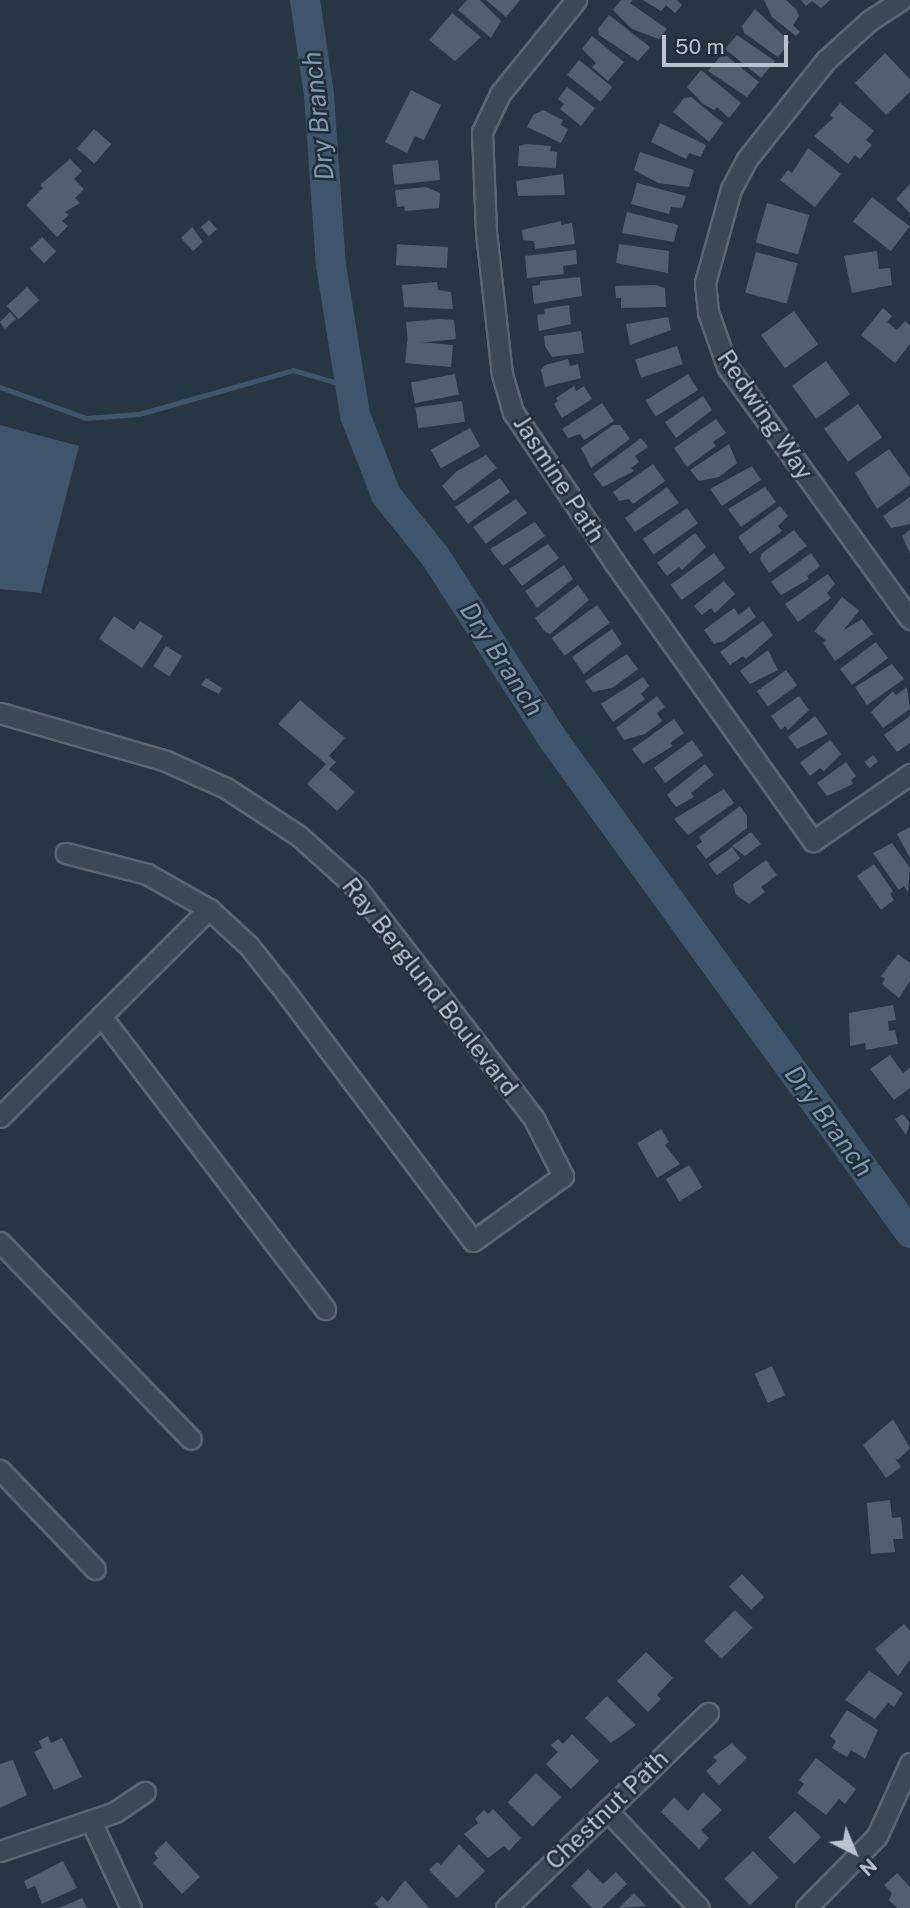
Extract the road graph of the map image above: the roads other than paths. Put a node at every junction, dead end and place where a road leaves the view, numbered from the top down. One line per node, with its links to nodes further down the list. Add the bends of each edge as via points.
1 (576, 0): 5 (street, Jasmine Path, via 500,94 482,132 486,232 505,387 519,423 813,841)
2 (901, 0): 3 (street, Redwing Way, via 870,20 826,60 747,159 730,189 705,283 708,312 727,366)
3 (910, 619)
4 (0, 713): 7 (street, Ray Berglund Boulevard, via 166,761 226,788 299,836 357,888 534,1119 564,1176 473,1241 279,984 228,924)
5 (910, 774)
6 (66, 853): 7 (street, via 147,874)
7 (209, 909): 8 (street)
8 (101, 1016): 9 (street); 11 (street)
9 (0, 1117)
10 (0, 1242): 12 (street)
11 (325, 1310)
12 (191, 1439)
13 (0, 1471): 14 (street)
14 (95, 1569)
15 (708, 1713): 18 (street, Chestnut Path)
16 (910, 1763): 24 (street, via 877,1836)
17 (145, 1792): 19 (street, via 116,1812)
18 (607, 1810): 22 (street, Chestnut Path); 23 (street)
19 (91, 1821): 20 (street); 21 (street)
20 (0, 1851)
21 (131, 1908)
22 (506, 1908)
23 (699, 1908)
24 (806, 1908)

